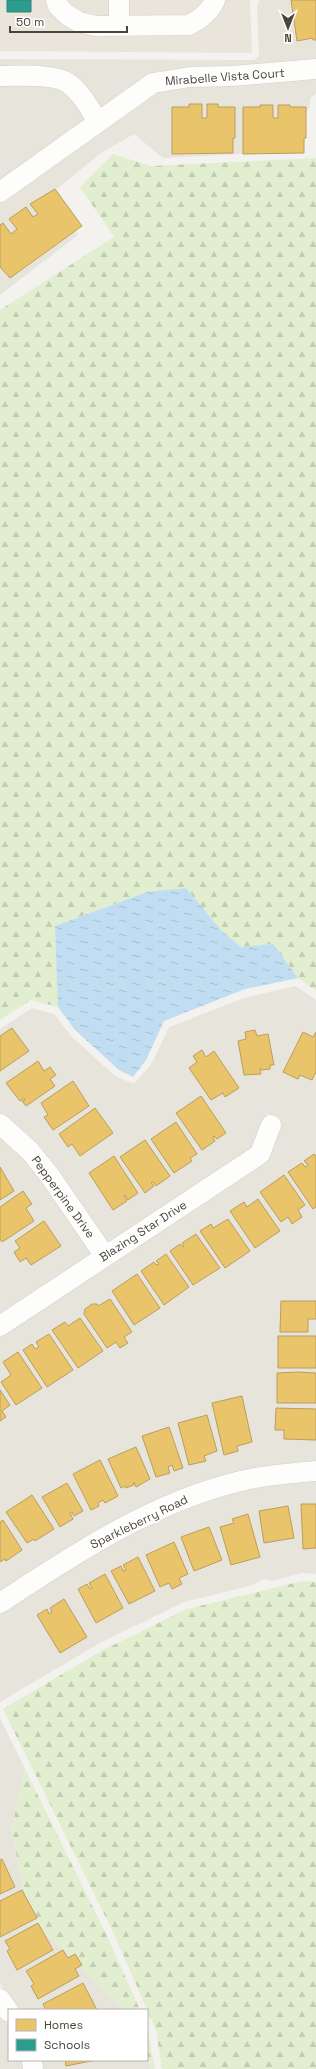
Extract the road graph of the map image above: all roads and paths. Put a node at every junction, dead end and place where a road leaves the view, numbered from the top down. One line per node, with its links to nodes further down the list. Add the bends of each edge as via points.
1 (56, 0): 4 (street, via 67,15 79,22 96,26)
2 (119, 0): 4 (street)
3 (214, 0): 4 (street, via 201,19 189,25)
4 (119, 25)
5 (316, 69): 7 (street, Mirabelle Vista Court, via 190,77 153,83)
6 (0, 76): 7 (street, via 54,78 67,83 88,105)
7 (98, 122): 8 (street, Mirabelle Vista Court)
8 (0, 192)
9 (0, 1124): 11 (street, Pepperpine Drive, via 30,1151 50,1176)
10 (271, 1124): 11 (street, Blazing Star Drive, via 260,1154)
11 (105, 1256): 12 (street, Blazing Star Drive)
12 (0, 1326)
13 (316, 1471): 14 (street, Sparkleberry Road, via 240,1481 171,1504 54,1566)
14 (0, 1603)
15 (0, 1998): 16 (street)
16 (8, 2010)

